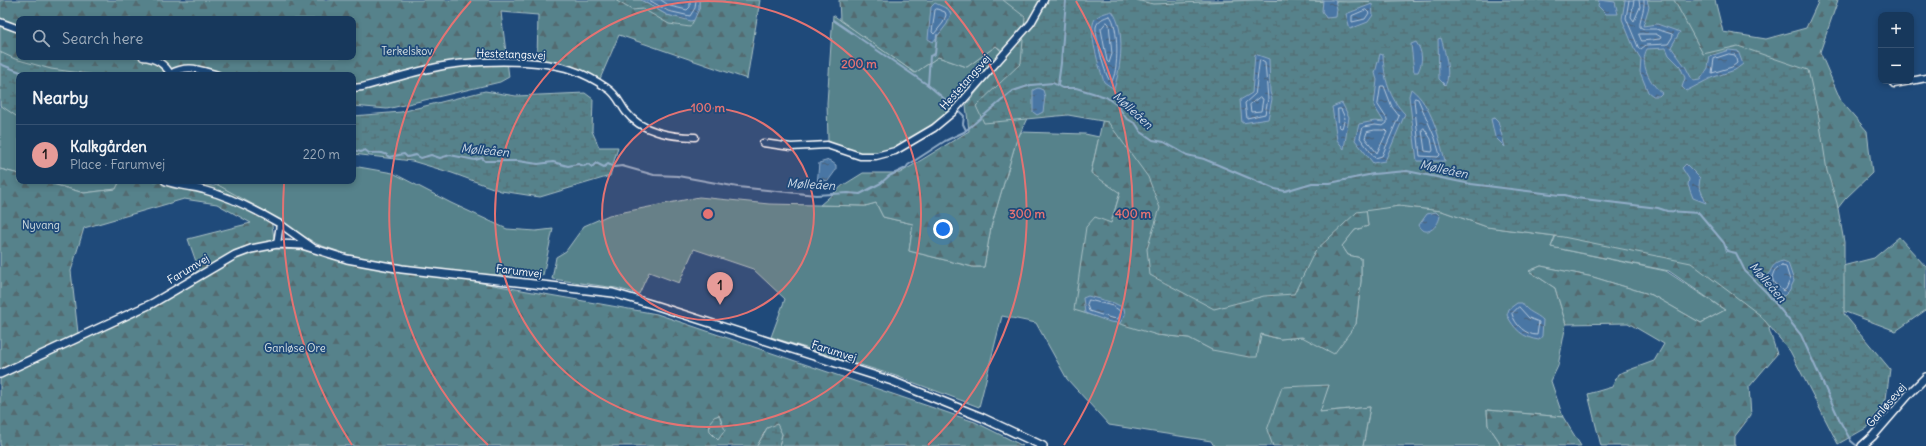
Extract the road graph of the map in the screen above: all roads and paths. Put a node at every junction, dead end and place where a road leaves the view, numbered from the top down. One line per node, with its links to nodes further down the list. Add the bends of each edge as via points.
1 (1044, 0): 12 (street, Hestetangsvej, via 1031,23 952,112 934,128 895,151 876,156 860,156 827,145 791,147)
2 (0, 22): 3 (street)
3 (16, 29)
4 (152, 60): 5 (street, via 161,63)
5 (169, 72)
6 (175, 72): 7 (street, via 189,68)
7 (206, 72)
8 (1926, 78): 9 (street)
9 (1914, 80)
10 (356, 88): 11 (street, Hestetangsvej, via 434,67 470,63 528,62 549,65 571,70 608,89 618,98 626,112 656,132)
11 (695, 137)
12 (763, 143)
13 (177, 184): 14 (street, via 229,198)
14 (280, 224): 15 (street); 16 (street)
15 (277, 244): 16 (street, Farumvej); 17 (street, Farumvej, via 235,255 153,303)
16 (312, 247): 19 (street, Farumvej, via 347,259 402,269 613,293 892,381 981,417)
17 (0, 374)
18 (1926, 378): 20 (street, Ganløsevej)
19 (1043, 446)
20 (1862, 446)

